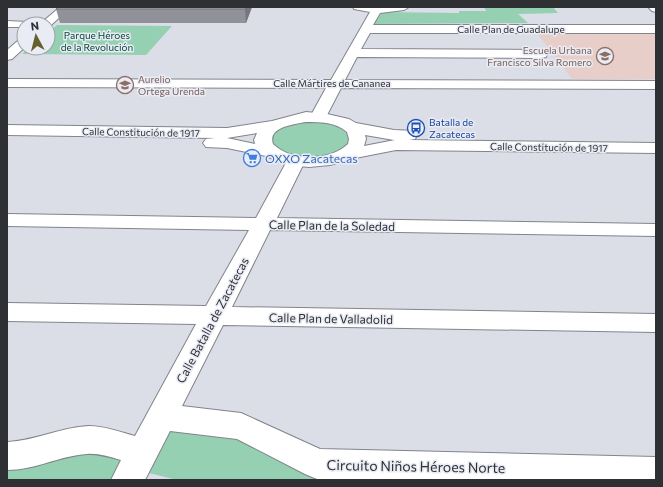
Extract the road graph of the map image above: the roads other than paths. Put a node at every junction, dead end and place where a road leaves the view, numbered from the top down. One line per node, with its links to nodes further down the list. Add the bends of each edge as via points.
1 (66, 7): 7 (street)
2 (358, 7): 6 (street)
3 (404, 7): 6 (street)
4 (653, 7): 5 (street)
5 (656, 9)
6 (376, 10): 8 (street)
7 (55, 16)
8 (366, 29): 9 (street, Calle Plan de Guadalupe); 10 (street)
9 (656, 29)
10 (353, 53): 11 (street); 13 (street)
11 (541, 54)
12 (7, 83): 13 (street, Calle Mártires de Cananea)
13 (337, 83): 14 (street, Calle Mártires de Cananea); 15 (street)
14 (656, 85)
15 (318, 117): 16 (street, Calle Constitución de 1917, via 294,118); 17 (street, Calle Constitución de 1917)
16 (275, 125): 18 (street, Calle Constitución de 1917, via 227,133); 22 (street, via 263,138 264,145)
17 (351, 127): 19 (street, Calle Constitución de 1917, via 394,135); 23 (street, via 358,140)
18 (7, 130)
19 (656, 138)
20 (7, 140): 22 (street, Calle Constitución de 1917, via 227,143)
21 (656, 148): 23 (street, Calle Constitución de 1917, via 396,145)
22 (270, 152): 24 (street, Calle Constitución de 1917)
23 (346, 154): 24 (street, Calle Constitución de 1917, via 323,161)
24 (296, 161): 26 (street, Calle Batalla de Zacatecas)
25 (7, 220): 26 (street, Calle Plan de la Soledad)
26 (262, 224): 27 (street, Calle Plan de la Soledad); 29 (street, Calle Batalla de Zacatecas)
27 (656, 230)
28 (7, 312): 29 (street, Calle Plan de Valladolid)
29 (214, 316): 30 (street, Calle Plan de Valladolid); 31 (street, Calle Batalla de Zacatecas)
30 (656, 324)
31 (161, 416): 33 (street, Calle Batalla de Zacatecas); 34 (street, Circuito Niños Héroes Norte, via 241,426 317,464)
32 (7, 456): 33 (street, via 90,439)
33 (135, 472)
34 (370, 472): 35 (street, Circuito Niños Héroes Norte)
35 (656, 472)

